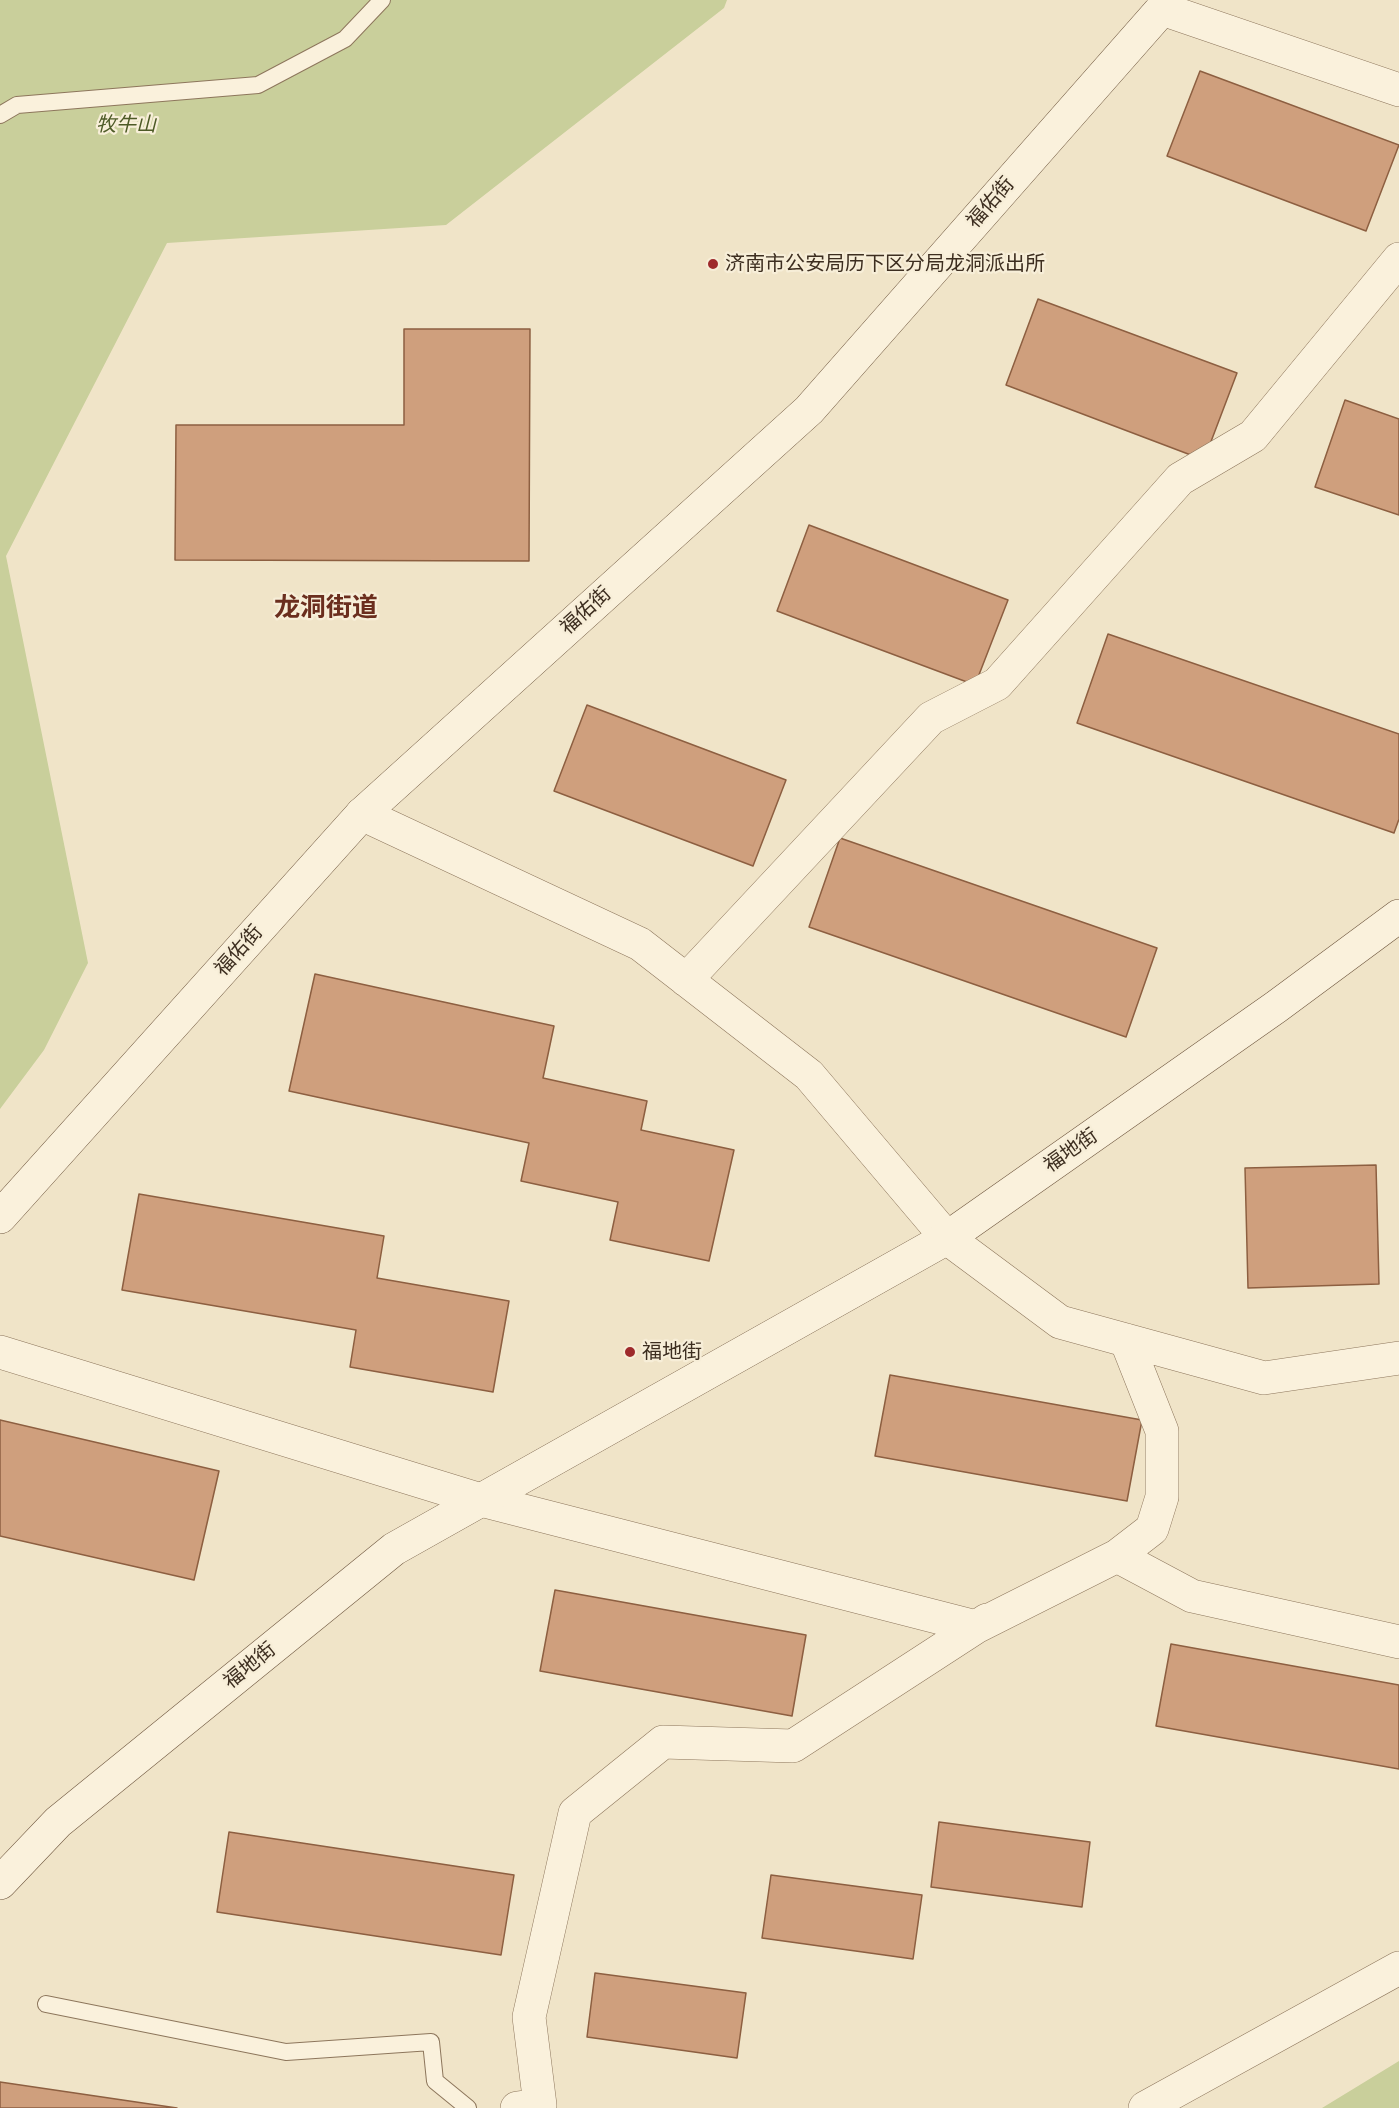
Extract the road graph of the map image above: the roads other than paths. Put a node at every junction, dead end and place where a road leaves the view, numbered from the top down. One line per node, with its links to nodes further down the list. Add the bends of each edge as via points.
1 (382, 0): 4 (lane, via 345,39 258,85 16,105)
2 (1164, 4): 3 (street); 6 (street, 福佑街, via 809,410)
3 (1399, 90)
4 (0, 115)
5 (1399, 259): 8 (street, via 1253,436 1180,478 997,684 931,718)
6 (362, 814): 8 (street, via 640,944); 9 (street, 福佑街)
7 (1399, 916): 10 (street, 福地街)
8 (686, 980): 10 (street, via 809,1075)
9 (0, 1217)
10 (947, 1238): 11 (street, via 1060,1322); 14 (street, 福地街)
11 (1126, 1340): 13 (street, via 1264,1378); 15 (street, via 1162,1431 1162,1497 1152,1529)
12 (0, 1352): 14 (street)
13 (1399, 1358)
14 (482, 1500): 16 (street); 18 (street, 福地街, via 394,1549 58,1822)
15 (1117, 1556): 16 (street, via 999,1612); 17 (street, via 1191,1596)
16 (976, 1627): 22 (street, via 793,1746 663,1742 575,1813 529,2017 540,2105)
17 (1399, 1642)
18 (0, 1883)
19 (1399, 1968): 23 (street)
20 (46, 2004): 21 (lane, via 286,2052 431,2042 435,2081)
21 (468, 2108)
22 (517, 2108)
23 (1145, 2108)

